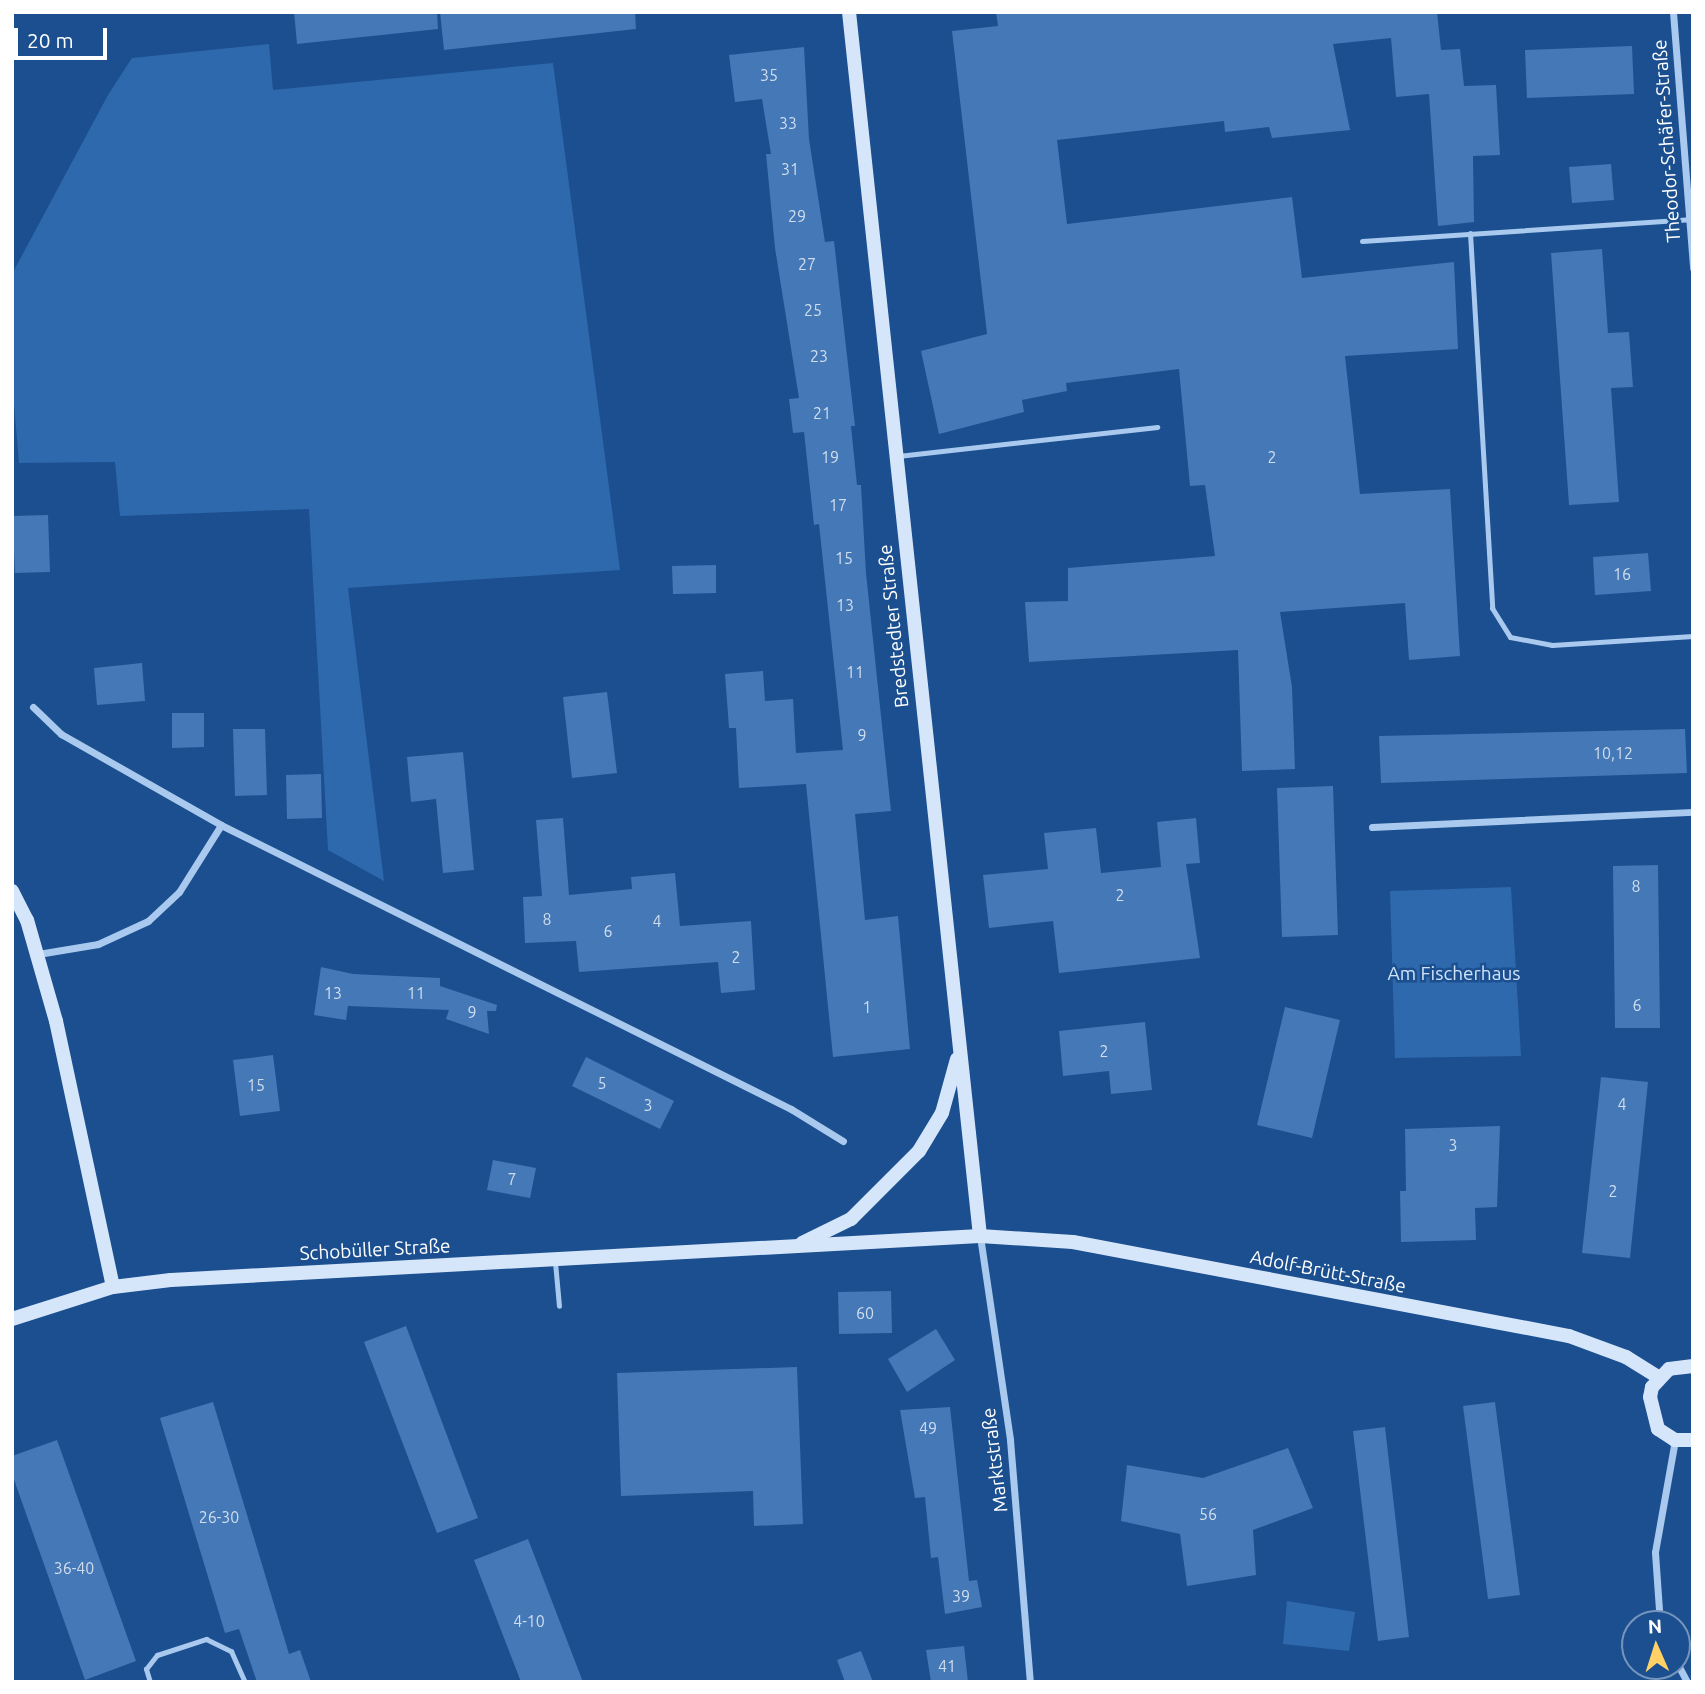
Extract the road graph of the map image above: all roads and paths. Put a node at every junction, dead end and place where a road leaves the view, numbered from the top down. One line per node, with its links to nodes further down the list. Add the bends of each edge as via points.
1 (849, 12): 8 (main road, Bredstedter Straße)
2 (1673, 12): 3 (street, Theodor-Schäfer-Straße)
3 (1691, 220): 4 (lane); 6 (street, Theodor-Schäfer-Straße)
4 (1470, 233): 5 (lane); 9 (lane, via 1492,608 1510,637 1552,645)
5 (1362, 241)
6 (1693, 268)
7 (1157, 427): 8 (lane)
8 (895, 456): 16 (main road, Bredstedter Straße)
9 (1693, 636)
10 (33, 706): 12 (street, via 61,734)
11 (1693, 812): 13 (street)
12 (222, 825): 15 (street, via 179,892 148,921 98,944); 17 (street, via 791,1109)
13 (1372, 827)
14 (12, 891): 15 (main road)
15 (38, 954): 21 (main road)
16 (960, 1051): 18 (main road, Bredstedter Straße); 19 (main road, via 942,1113 919,1151 851,1219)
17 (843, 1141)
18 (980, 1236): 19 (main road, Schobüller Straße); 25 (main road, Adolf-Brütt-Straße, via 1073,1242 1569,1336 1626,1357); 31 (street, Marktstraße, via 1010,1440)
19 (786, 1249): 20 (main road, Schobüller Straße)
20 (555, 1259): 21 (main road, Schobüller Straße); 22 (lane)
21 (113, 1287): 23 (main road, Schobüller Straße)
22 (559, 1306)
23 (12, 1319)
24 (1693, 1366): 25 (main road, via 1669,1369)
25 (1659, 1378): 26 (main road, via 1652,1387 1651,1412 1658,1429)
26 (1675, 1440): 27 (main road); 28 (street, via 1655,1552)
27 (1693, 1440)
28 (1659, 1610)
29 (150, 1682): 30 (lane, via 146,1669 157,1655 206,1639 231,1651)
30 (245, 1682)
31 (1030, 1682)

